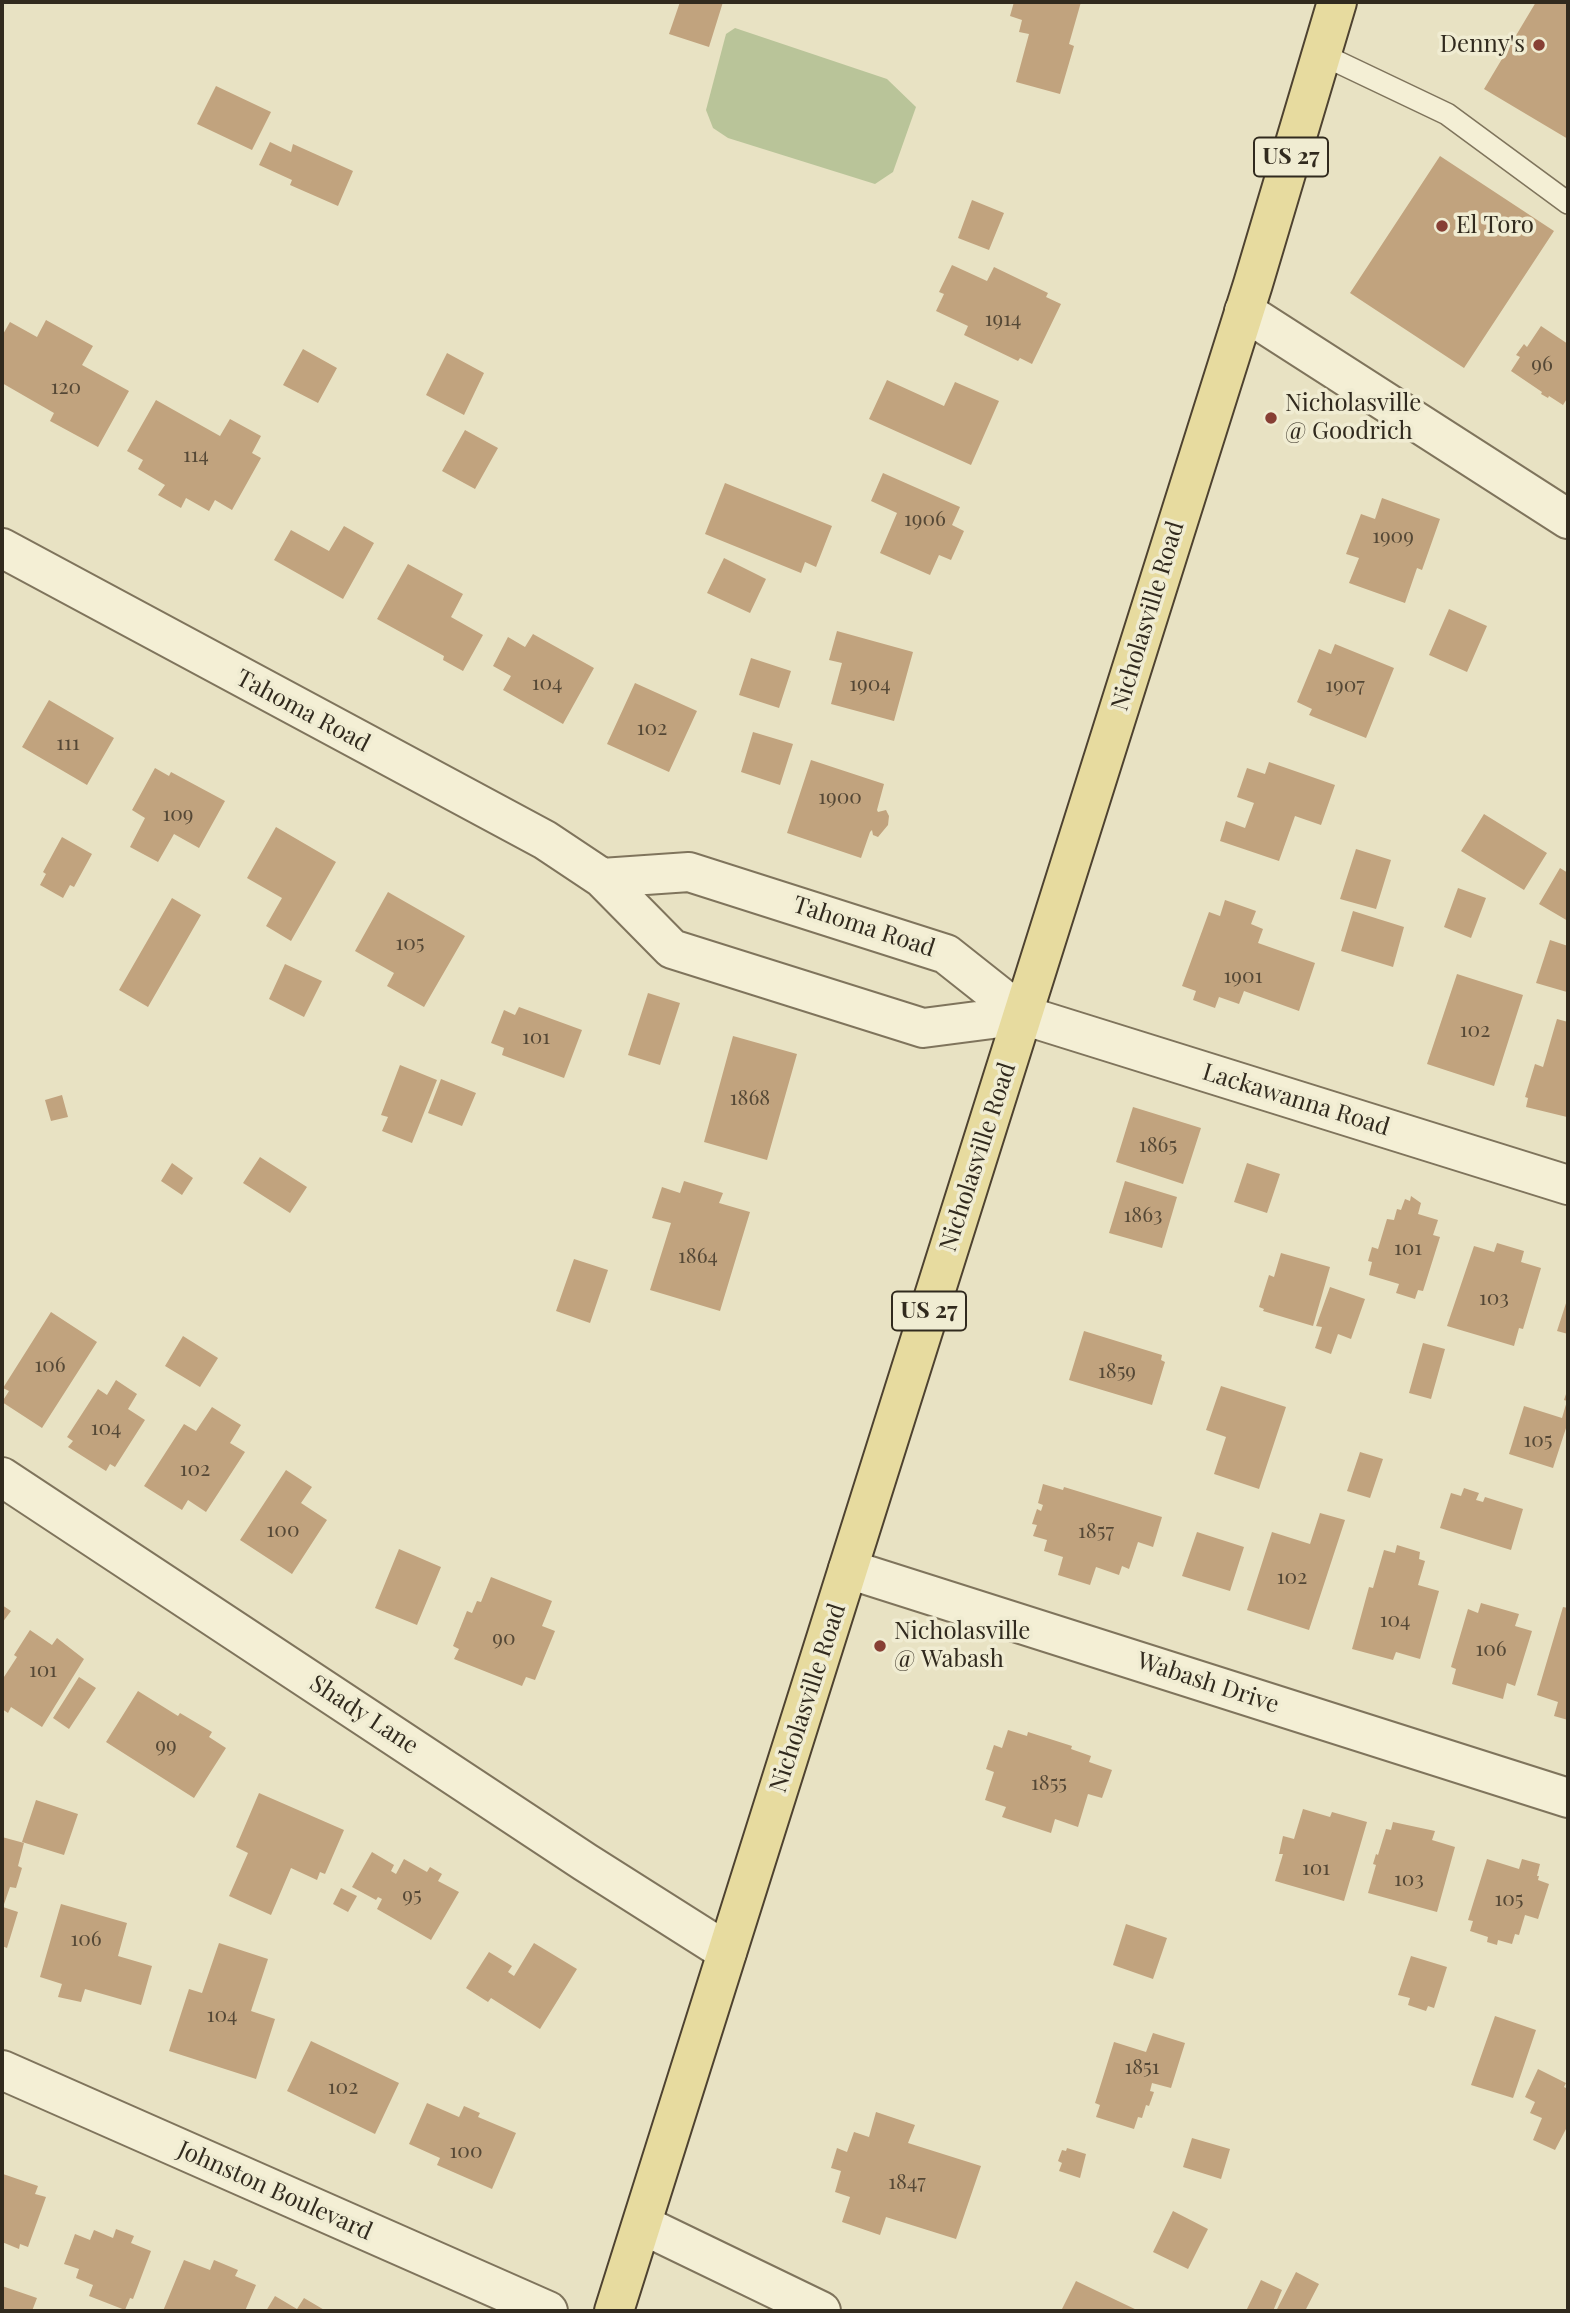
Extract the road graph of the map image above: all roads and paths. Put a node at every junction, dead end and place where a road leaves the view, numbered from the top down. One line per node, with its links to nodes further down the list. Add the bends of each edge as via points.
1 (1337, 2): 2 (main road, Nicholasville Road / US 27)
2 (1321, 54): 3 (lane, via 1447,114); 4 (main road, Nicholasville Road / US 27)
3 (1568, 203)
4 (1244, 312): 5 (street); 8 (main road, Nicholasville Road / US 27)
5 (1568, 519)
6 (2, 548): 7 (street, Tahoma Road, via 545,840)
7 (602, 878): 8 (street, Tahoma Road, via 690,872 946,954); 8 (street, Tahoma Road, via 672,949 923,1028)
8 (1023, 1015): 9 (street, Lackawanna Road); 11 (main road, Nicholasville Road / US 27)
9 (1568, 1185)
10 (2, 1477): 13 (street, Shady Lane)
11 (848, 1569): 12 (street, Wabash Drive); 13 (main road, Nicholasville Road / US 27)
12 (1568, 1798)
13 (727, 1952): 15 (main road, Nicholasville Road / US 27)
14 (2, 2070): 16 (street, Johnston Boulevard)
15 (643, 2225): 17 (main road, Nicholasville Road / US 27); 18 (street)
16 (548, 2311)
17 (614, 2311)
18 (821, 2311)

